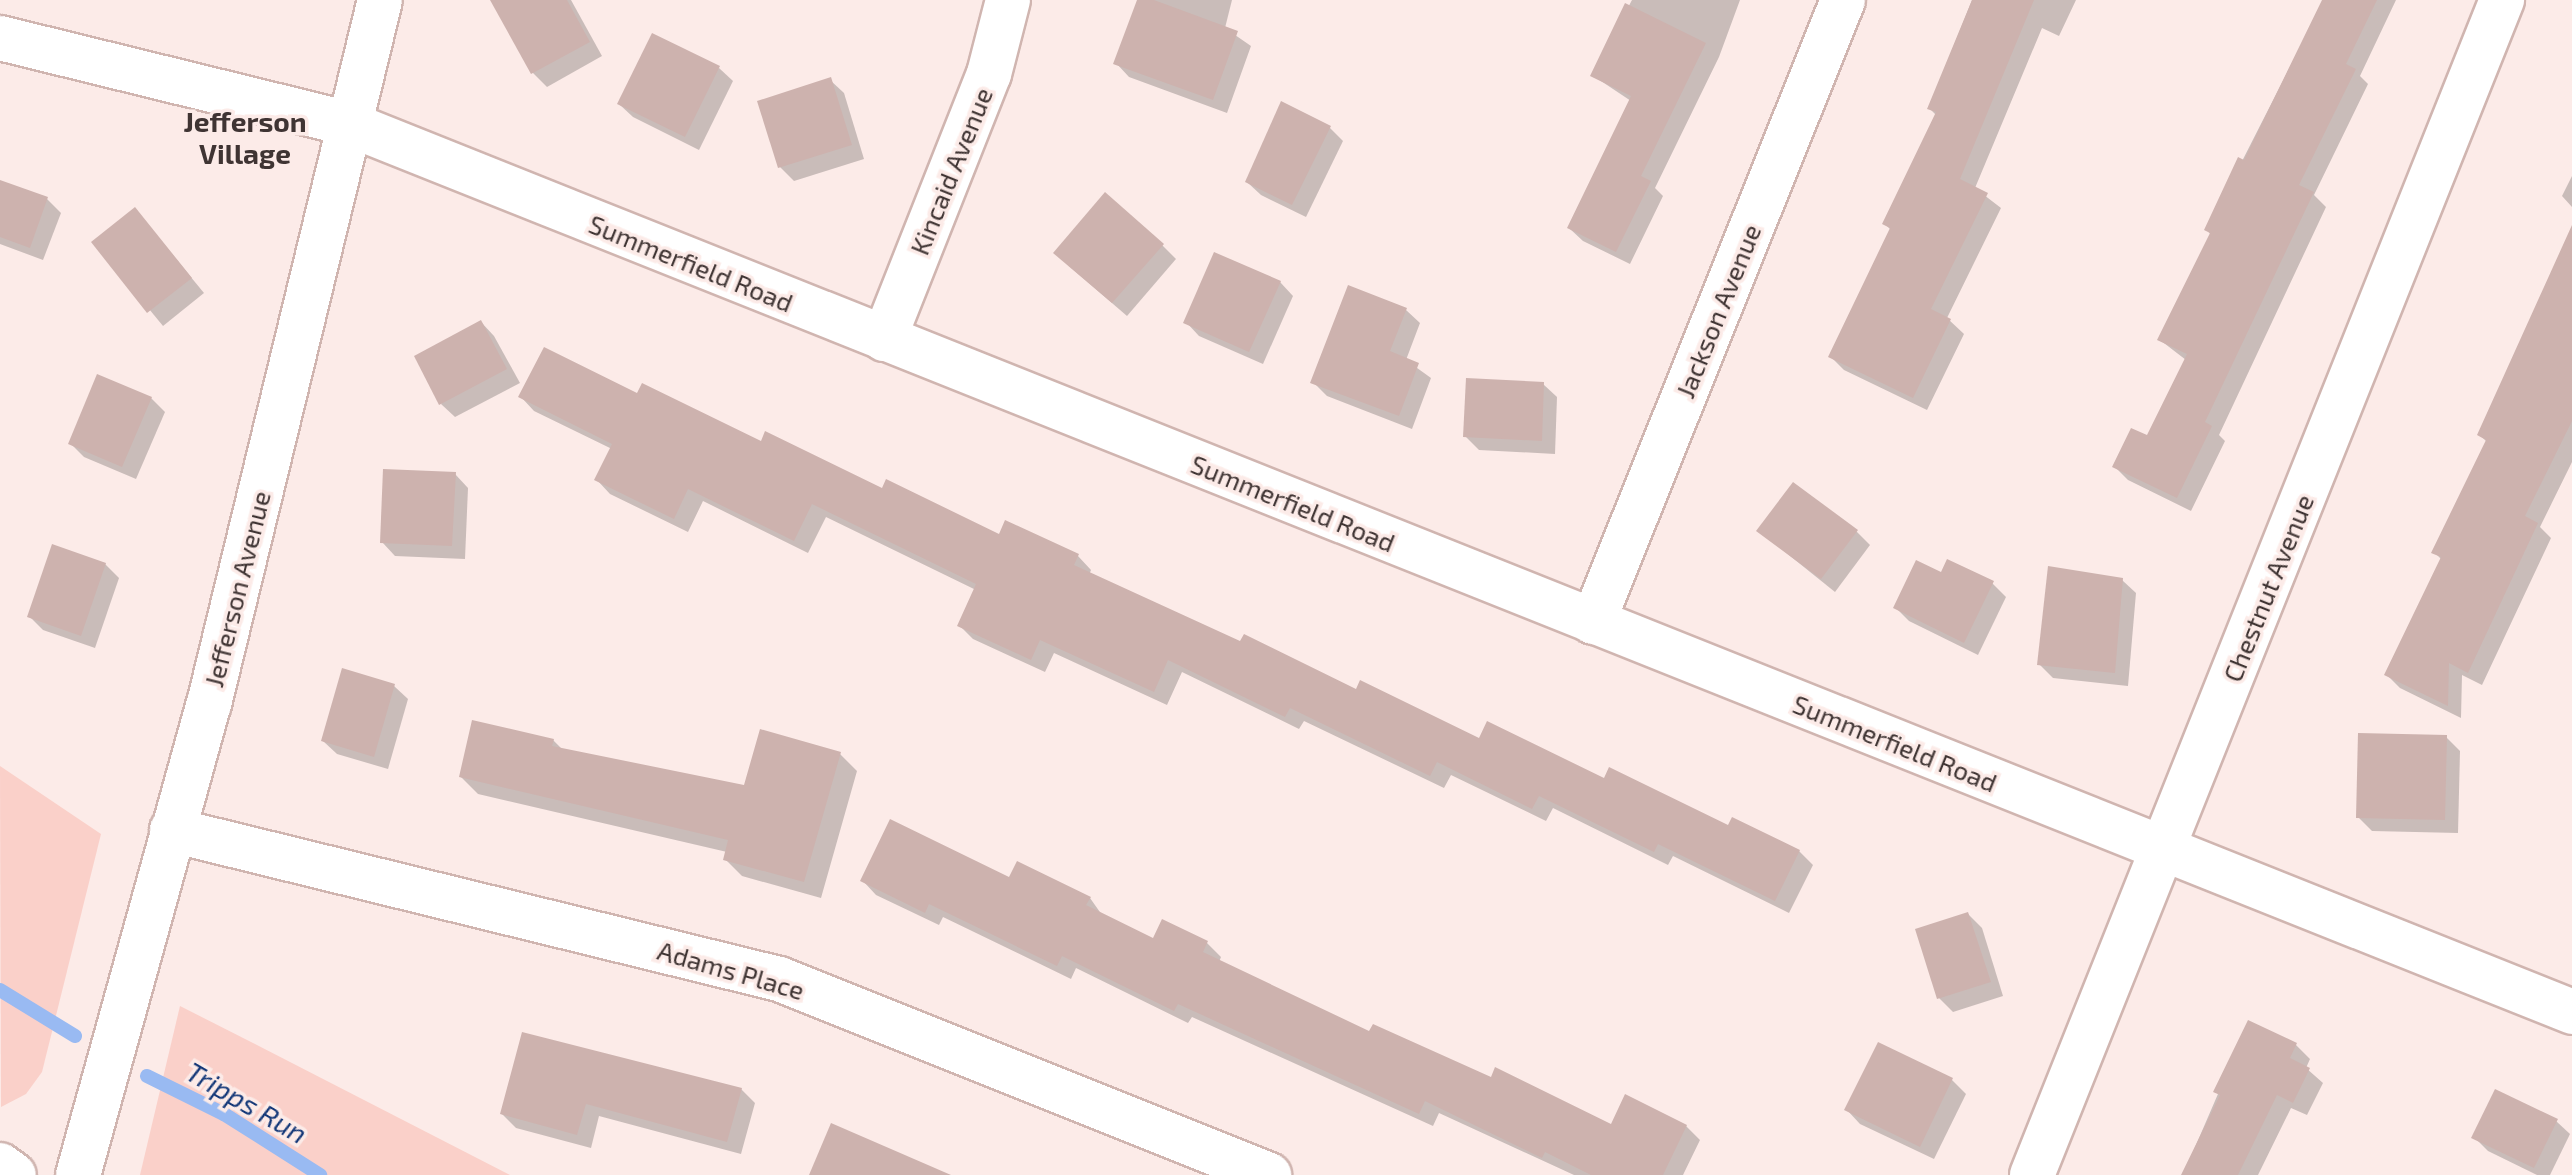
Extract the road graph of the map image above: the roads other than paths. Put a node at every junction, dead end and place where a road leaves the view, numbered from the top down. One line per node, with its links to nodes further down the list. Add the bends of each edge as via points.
1 (380, 0): 6 (street, Jefferson Avenue)
2 (1008, 0): 7 (street, Kincaid Avenue, via 989,74)
3 (1843, 0): 8 (street, Jackson Avenue)
4 (2502, 0): 10 (street, Chestnut Avenue)
5 (0, 38): 6 (street, Summerfield Road)
6 (349, 124): 7 (street, Summerfield Road); 9 (street, Jefferson Avenue, via 209,704)
7 (884, 339): 8 (street, Summerfield Road)
8 (1593, 622): 10 (street, Summerfield Road)
9 (172, 830): 14 (street, Jefferson Avenue); 15 (street, Adams Place, via 779,979)
10 (2164, 850): 11 (street, Summerfield Road); 16 (street, Chestnut Avenue)
11 (2572, 1012)
12 (0, 1165): 13 (street)
13 (14, 1175)
14 (78, 1175)
15 (1269, 1175)
16 (2032, 1175)

